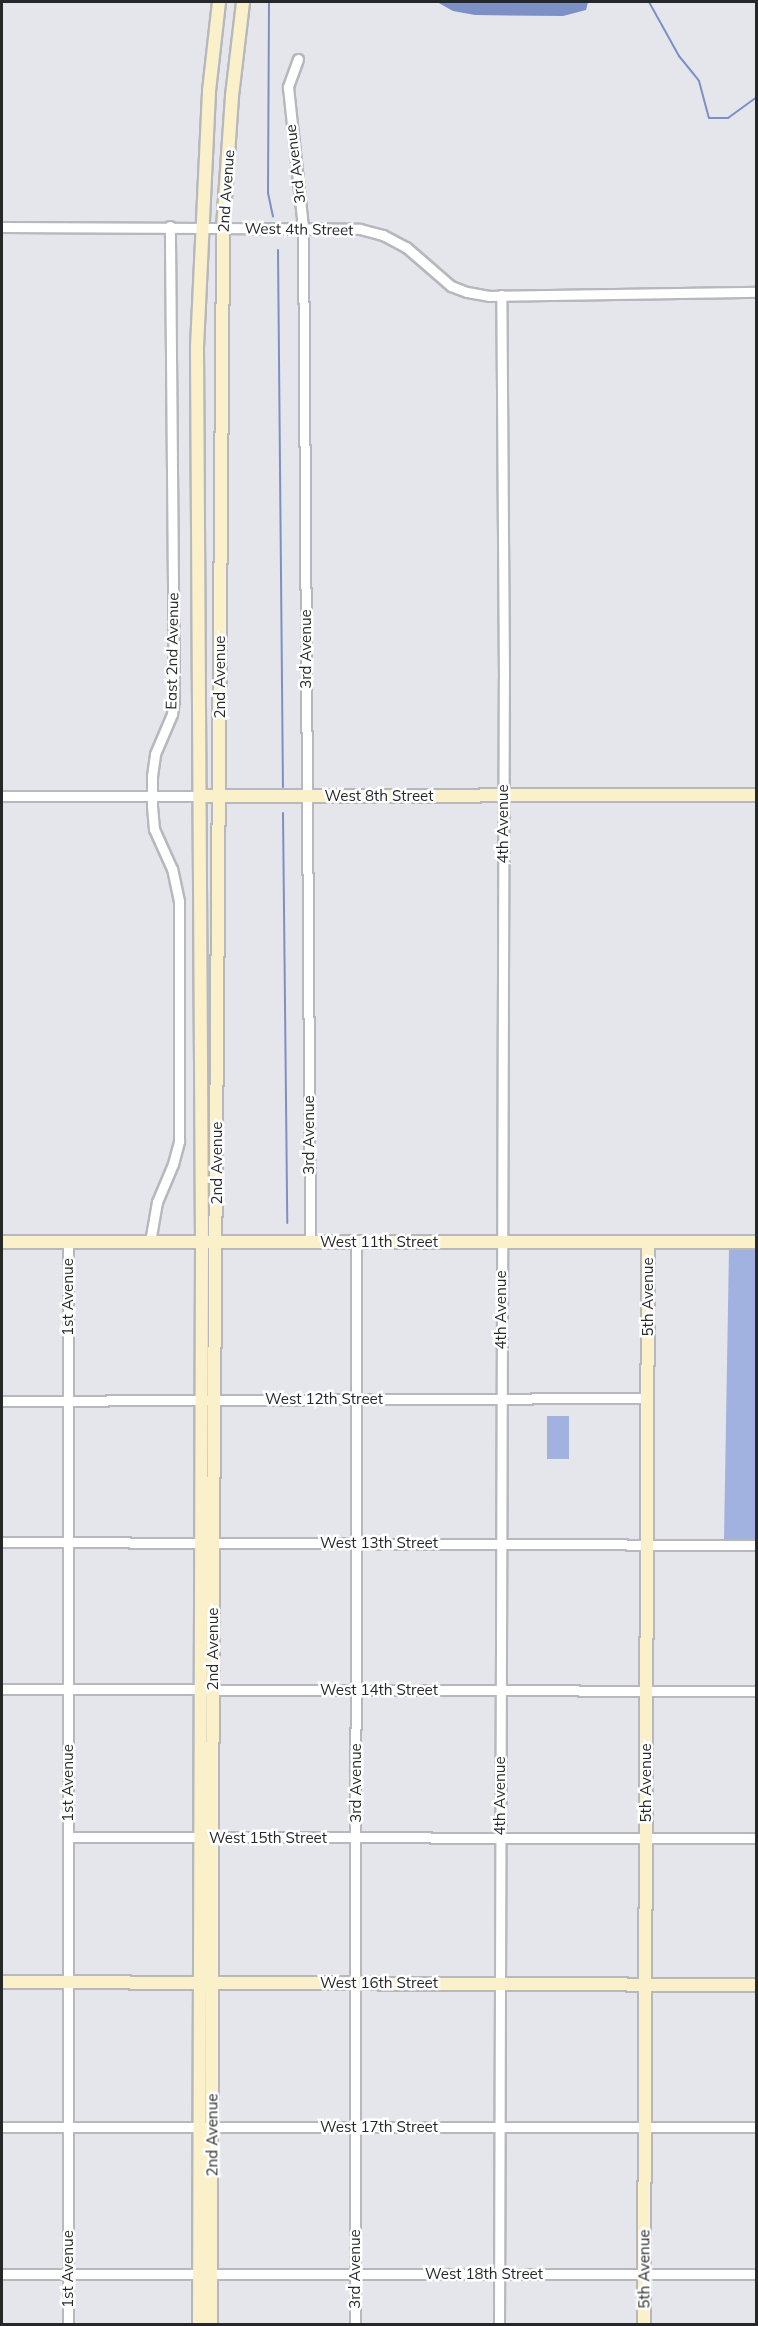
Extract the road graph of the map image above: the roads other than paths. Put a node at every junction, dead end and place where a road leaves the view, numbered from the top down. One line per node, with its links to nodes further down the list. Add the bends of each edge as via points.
1 (219, 2): 6 (main road, 2nd Avenue)
2 (243, 2): 7 (main road, 2nd Avenue)
3 (298, 59): 8 (street, 3rd Avenue, via 288,87)
4 (170, 226): 5 (street, West 4th Street); 6 (street, West 4th Street); 13 (street, East 2nd Avenue, via 174,699 172,714 155,754)
5 (2, 227)
6 (201, 227): 7 (street, West 4th Street); 14 (main road, 2nd Avenue, via 197,348)
7 (223, 228): 8 (street, West 4th Street); 15 (main road, 2nd Avenue)
8 (303, 228): 10 (street, West 4th Street, via 360,229 383,235 406,247 451,286); 16 (street, 3rd Avenue)
9 (756, 291): 10 (street, West 4th Street)
10 (501, 296): 17 (street, 4th Avenue)
11 (756, 795): 17 (main road, West 8th Street)
12 (2, 796): 13 (street, West 8th Street)
13 (152, 796): 14 (street, West 8th Street); 20 (street, East 2nd Avenue, via 154,829 172,869 179,901 179,1141 157,1202)
14 (199, 796): 15 (main road, West 8th Street); 21 (main road, 2nd Avenue)
15 (219, 796): 16 (main road, West 8th Street); 22 (main road, 2nd Avenue)
16 (307, 796): 17 (main road, West 8th Street); 23 (street, 3rd Avenue)
17 (502, 796): 25 (street, 4th Avenue)
18 (2, 1242): 19 (main road, West 11th Street)
19 (68, 1242): 20 (main road, West 11th Street); 34 (street, 1st Avenue)
20 (150, 1242): 21 (main road, West 11th Street)
21 (202, 1242): 22 (main road, West 11th Street); 31 (main road, 2nd Avenue)
22 (216, 1242): 23 (main road, West 11th Street); 32 (main road, 2nd Avenue)
23 (310, 1242): 24 (main road, West 11th Street)
24 (356, 1242): 25 (main road, West 11th Street); 30 (street, 3rd Avenue)
25 (501, 1242): 26 (main road, West 11th Street); 28 (street, 4th Avenue)
26 (648, 1242): 27 (main road, West 11th Street); 29 (main road, 5th Avenue)
27 (756, 1242)
28 (501, 1398): 29 (street, West 12th Street); 30 (street, West 12th Street); 39 (street, 4th Avenue)
29 (647, 1398): 40 (main road, 5th Avenue)
30 (356, 1399): 32 (street, West 12th Street); 38 (street, 3rd Avenue)
31 (201, 1400): 32 (street, West 12th Street); 34 (street, West 12th Street); 37 (main road, 2nd Avenue)
32 (215, 1400): 37 (main road, 2nd Avenue)
33 (2, 1401): 34 (street, West 12th Street)
34 (68, 1401): 36 (street, 1st Avenue)
35 (2, 1542): 36 (street, West 13th Street)
36 (68, 1542): 37 (street, West 13th Street); 43 (street, 1st Avenue)
37 (207, 1543): 38 (street, West 13th Street); 44 (main road, 2nd Avenue); 45 (main road, 2nd Avenue)
38 (356, 1543): 39 (street, West 13th Street); 46 (street, 3rd Avenue)
39 (501, 1544): 40 (street, West 13th Street); 47 (street, 4th Avenue)
40 (647, 1544): 41 (street, West 13th Street); 48 (main road, 5th Avenue)
41 (756, 1545)
42 (2, 1689): 43 (street, West 14th Street)
43 (68, 1689): 44 (street, West 14th Street); 50 (street, 1st Avenue)
44 (200, 1689): 45 (street, West 14th Street); 51 (main road, 2nd Avenue)
45 (213, 1690): 46 (street, West 14th Street); 51 (main road, 2nd Avenue)
46 (356, 1690): 47 (street, West 14th Street); 52 (street, 3rd Avenue)
47 (501, 1690): 48 (street, West 14th Street); 53 (street, 4th Avenue)
48 (646, 1691): 49 (street, West 14th Street); 54 (main road, 5th Avenue)
49 (756, 1691)
50 (68, 1838): 51 (street, West 15th Street); 57 (street, 1st Avenue)
51 (206, 1838): 52 (street, West 15th Street); 58 (main road, 2nd Avenue)
52 (356, 1838): 53 (street, West 15th Street); 59 (street, 3rd Avenue)
53 (500, 1838): 54 (street, West 15th Street); 60 (street, 4th Avenue)
54 (646, 1838): 55 (street, West 15th Street); 61 (main road, 5th Avenue)
55 (756, 1838)
56 (2, 1982): 57 (main road, West 16th Street)
57 (68, 1982): 58 (main road, West 16th Street); 64 (street, 1st Avenue)
58 (206, 1983): 59 (main road, West 16th Street); 65 (main road, 2nd Avenue); 66 (main road, 2nd Avenue)
59 (356, 1983): 60 (main road, West 16th Street); 67 (street, 3rd Avenue)
60 (500, 1984): 61 (main road, West 16th Street); 68 (street, 4th Avenue)
61 (645, 1984): 62 (main road, West 16th Street); 69 (main road, 5th Avenue)
62 (756, 1985)
63 (2, 2127): 64 (street, West 17th Street)
64 (68, 2127): 65 (street, West 17th Street); 72 (street, 1st Avenue)
65 (199, 2127): 66 (street, West 17th Street); 73 (main road, 2nd Avenue)
66 (213, 2127): 67 (street, West 17th Street); 73 (main road, 2nd Avenue)
67 (355, 2127): 68 (street, West 17th Street); 74 (street, 3rd Avenue)
68 (500, 2127): 69 (street, West 17th Street); 75 (street, 4th Avenue)
69 (645, 2127): 70 (street, West 17th Street); 76 (main road, 5th Avenue)
70 (756, 2127)
71 (2, 2274): 72 (street, West 18th Street)
72 (68, 2274): 73 (street, West 18th Street); 78 (street, 1st Avenue)
73 (205, 2274): 74 (street, West 18th Street); 79 (main road, 2nd Avenue); 80 (main road, 2nd Avenue)
74 (355, 2274): 75 (street, West 18th Street); 81 (street, 3rd Avenue)
75 (500, 2274): 76 (street, West 18th Street); 82 (street, 4th Avenue)
76 (644, 2274): 77 (street, West 18th Street); 83 (main road, 5th Avenue)
77 (756, 2274)
78 (68, 2325)
79 (199, 2325)
80 (211, 2325)
81 (355, 2325)
82 (500, 2325)
83 (644, 2325)

